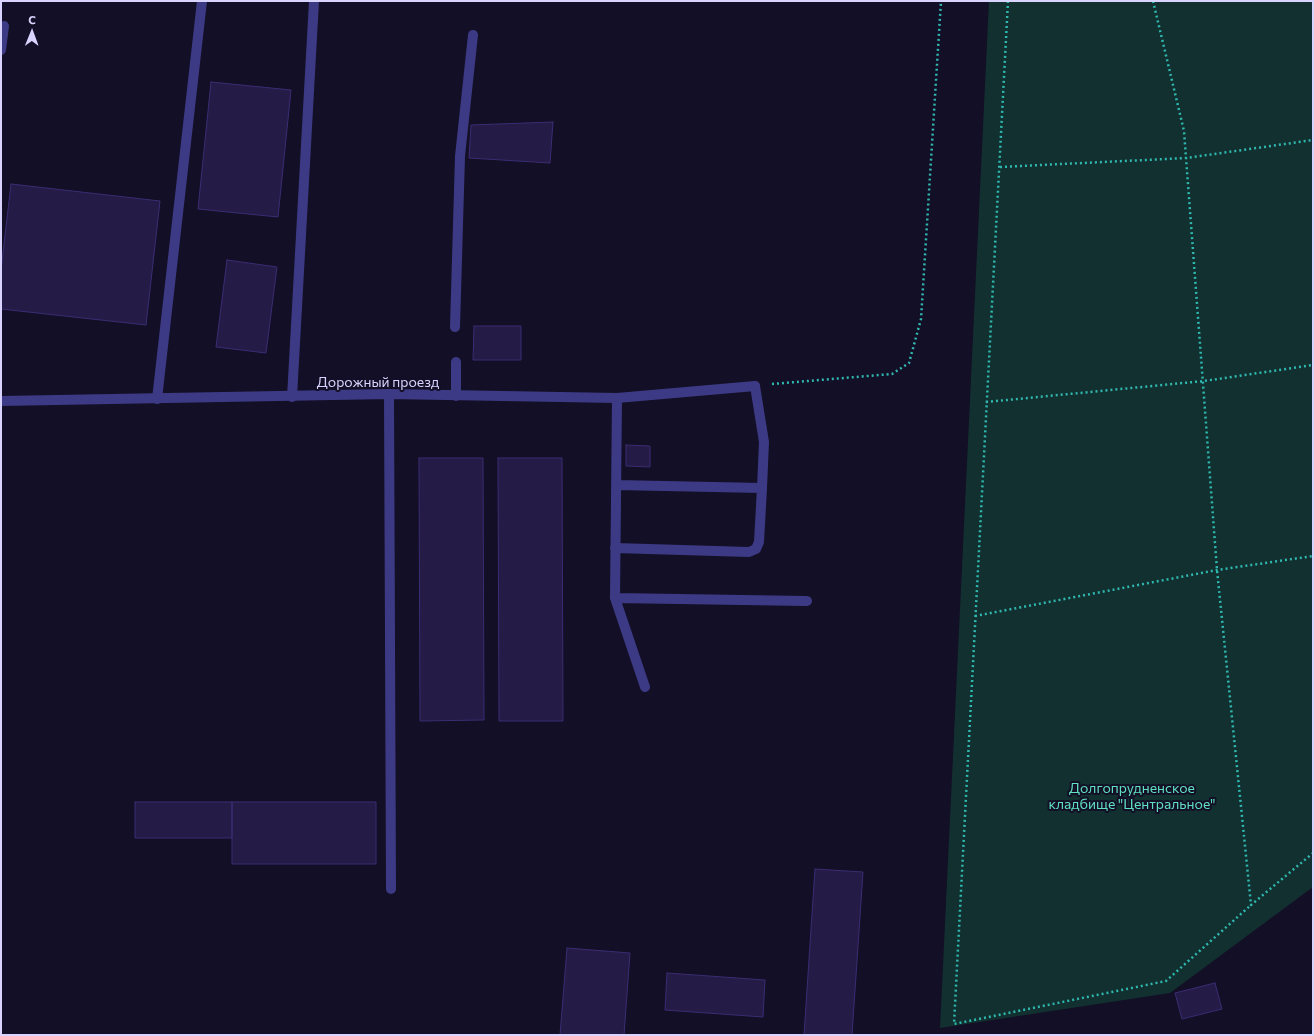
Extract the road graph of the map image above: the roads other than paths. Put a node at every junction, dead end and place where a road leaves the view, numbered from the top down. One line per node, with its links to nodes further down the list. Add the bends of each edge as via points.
1 (202, 1): 12 (street)
2 (314, 1): 9 (street)
3 (4, 26): 5 (street)
4 (473, 35): 6 (street, via 460,156)
5 (1, 50)
6 (455, 327)
7 (456, 362): 10 (street)
8 (389, 394): 9 (street, Дорожный проезд); 10 (street, Дорожный проезд); 20 (street)
9 (292, 396): 12 (street, Дорожный проезд)
10 (456, 396): 11 (street, Дорожный проезд)
11 (617, 398): 14 (street); 15 (street, Дорожный проезд, via 755,386 764,442)
12 (157, 399): 13 (street, Дорожный проезд)
13 (1, 401)
14 (616, 485): 15 (street); 16 (street)
15 (762, 488): 16 (street, via 759,542 756,549 749,552)
16 (615, 548): 17 (street)
17 (615, 598): 18 (street); 19 (street)
18 (807, 601)
19 (645, 687)
20 (391, 889)

